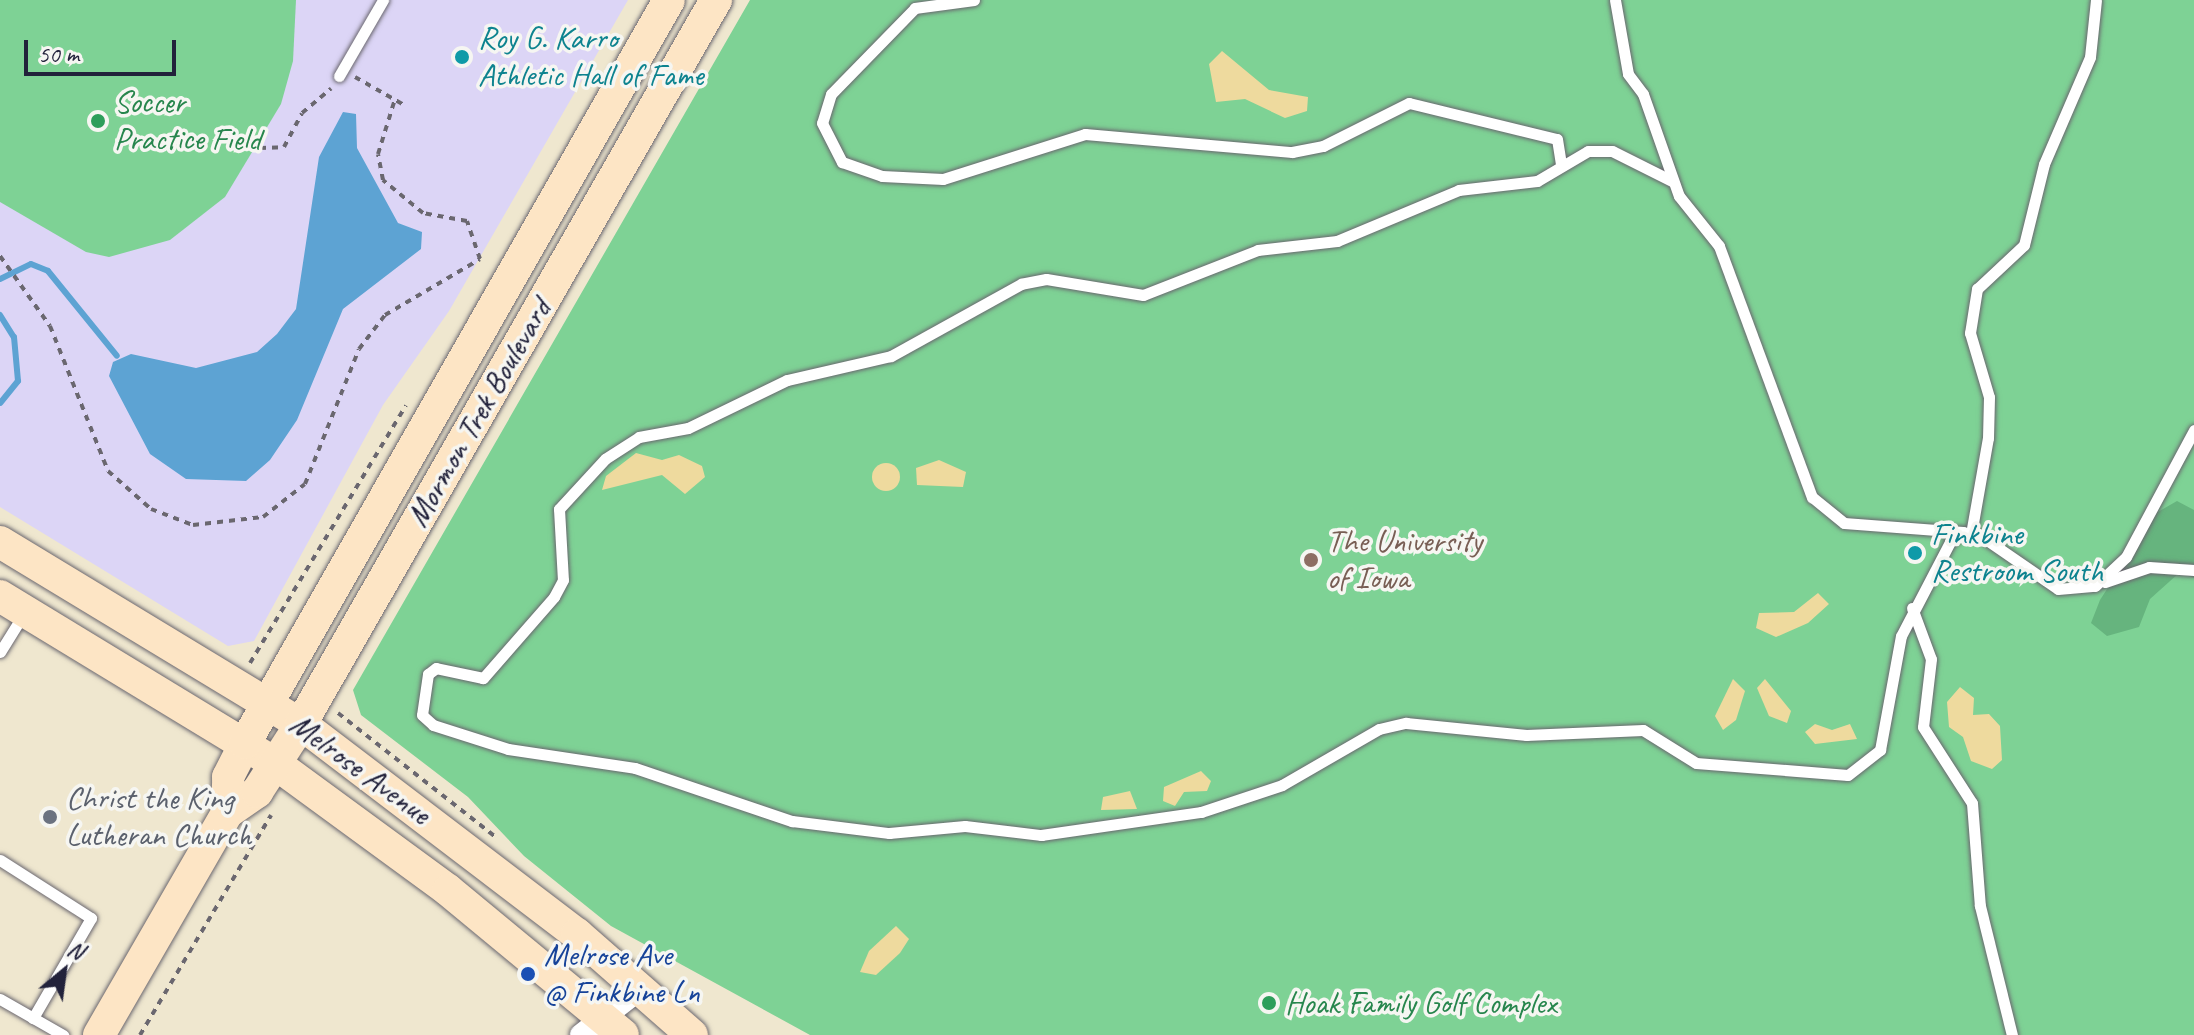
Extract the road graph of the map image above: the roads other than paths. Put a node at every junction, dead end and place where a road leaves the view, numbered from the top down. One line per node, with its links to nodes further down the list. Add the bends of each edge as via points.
1 (383, 0): 7 (lane)
2 (669, 0): 18 (main road, Mormon Trek Boulevard)
3 (716, 0): 19 (main road, Mormon Trek Boulevard)
4 (974, 0): 8 (lane, via 915,8 831,94 822,123 842,162 882,176 943,179 1085,134 1292,152 1323,146 1409,103 1557,139 1565,159)
5 (1615, 0): 9 (lane, via 1620,52)
6 (2096, 0): 11 (lane, via 2090,57 2044,164 2024,245 1977,289 1970,333 1989,397 1988,438)
7 (341, 73)
8 (1556, 172): 9 (lane, via 1570,156 1612,151); 16 (lane, via 1459,190 1337,241 1258,250 1143,295 1046,279 1021,284 891,356 787,380 688,428 639,437 605,459 559,509 563,580 554,597 483,678 436,668 428,674 422,715 508,749 635,768 792,821 889,833 965,826 1053,834 1245,799 1379,729 1406,723 1526,735 1643,730 1696,763 1848,775 1880,750)
9 (1672, 181): 11 (lane, via 1719,246 1820,508 1844,523)
10 (2194, 430): 14 (lane, via 2126,557)
11 (1967, 533): 14 (lane, via 2058,589); 16 (lane)
12 (0, 542): 18 (main road, Melrose Avenue)
13 (2194, 570): 14 (lane, via 2149,567)
14 (2095, 586)
15 (12, 603): 17 (lane); 20 (main road, Melrose Avenue)
16 (1912, 608): 31 (lane, via 1931,659 1923,727 1972,803 1980,906)
17 (0, 652)
18 (268, 703): 19 (main road, Melrose Avenue); 20 (main road, Mormon Trek Boulevard)
19 (301, 724): 21 (main road, Mormon Trek Boulevard); 24 (main road, Melrose Avenue)
20 (245, 743): 21 (main road, Melrose Avenue); 22 (main road, Mormon Trek Boulevard, via 228,777)
21 (276, 764): 22 (main road, Mormon Trek Boulevard, via 257,792); 27 (main road, Melrose Avenue, via 448,890)
22 (227, 813): 29 (main road, Mormon Trek Boulevard)
23 (0, 860): 26 (lane, via 91,918)
24 (640, 989): 27 (street); 30 (main road, Melrose Avenue)
25 (0, 999): 26 (lane)
26 (33, 1018): 28 (lane)
27 (603, 1030)
28 (63, 1035)
29 (99, 1035)
30 (692, 1035)
31 (2012, 1035)

